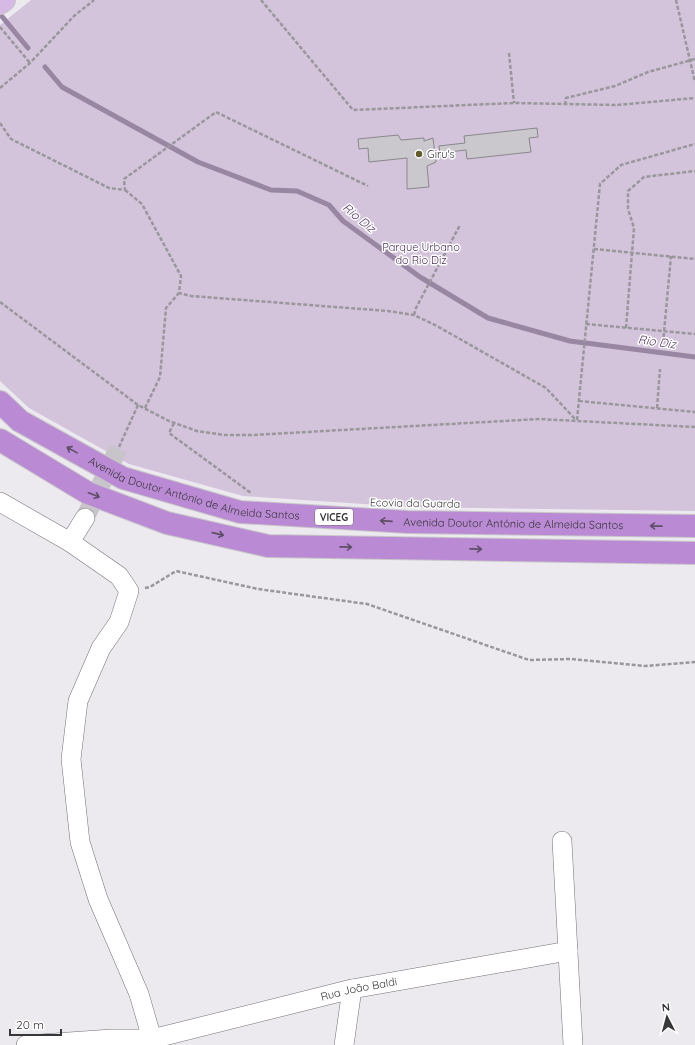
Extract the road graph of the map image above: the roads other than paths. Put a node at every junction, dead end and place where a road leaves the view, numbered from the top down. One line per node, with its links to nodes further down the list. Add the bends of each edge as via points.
1 (4, 0): 2 (main road)
2 (0, 3)
3 (0, 402): 7 (highway, Avenida Doutor António de Almeida Santos / VICEG, one-way to 3, via 408,522 240,512 123,478 20,421)
4 (0, 440): 9 (highway, one-way to 9, via 88,493 167,523 268,546)
5 (0, 502): 8 (street)
6 (85, 518): 8 (street)
7 (695, 526)
8 (70, 542): 13 (street, via 119,576 129,591 119,622 101,648 78,701 71,759 80,842 98,899 139,994)
9 (695, 554)
10 (562, 841): 11 (street)
11 (568, 951): 12 (street, Rua João Baldi); 17 (street)
12 (352, 989): 13 (street, Rua João Baldi); 16 (street)
13 (151, 1042): 14 (street, Rua João Baldi, via 112,1038)
14 (52, 1044): 15 (street, Rua João Baldi)
15 (26, 1045)
16 (344, 1045)
17 (573, 1045)

